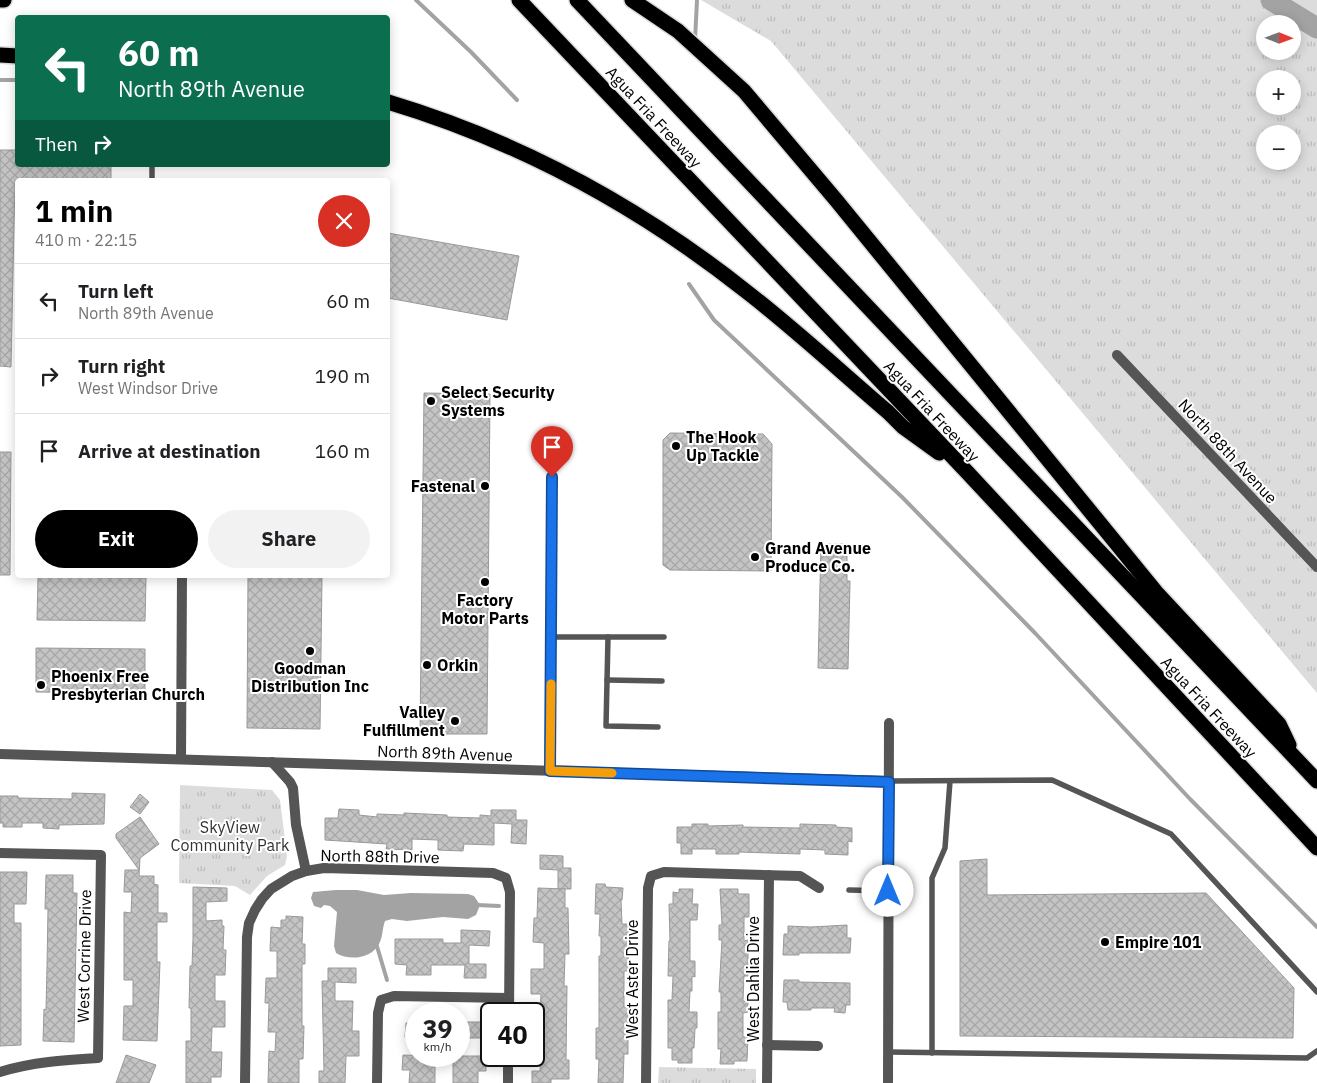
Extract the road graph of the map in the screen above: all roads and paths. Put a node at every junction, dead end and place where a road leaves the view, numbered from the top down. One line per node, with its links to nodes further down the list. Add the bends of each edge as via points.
1 (0, 0): 2 (highway)
2 (4, 0)
3 (520, 0): 10 (highway, Agua Fria Freeway)
4 (577, 0): 23 (highway, Agua Fria Freeway)
5 (632, 0): 23 (highway, via 678,31 744,91 1156,592 1279,724)
6 (0, 55): 7 (highway)
7 (15, 56)
8 (390, 103): 10 (highway, via 499,142 570,176 649,222 748,292 903,427)
9 (1117, 355): 12 (street, North 88th Avenue)
10 (967, 472): 29 (highway, Agua Fria Freeway)
11 (552, 477): 14 (street)
12 (1317, 567)
13 (182, 578): 22 (street)
14 (551, 636): 15 (lane); 25 (street)
15 (608, 637): 16 (lane); 17 (lane)
16 (664, 637)
17 (607, 680): 18 (lane); 20 (lane, via 606,726)
18 (662, 681)
19 (889, 723): 28 (street)
20 (658, 726)
21 (0, 754): 22 (street, North 89th Avenue)
22 (181, 760): 24 (street, North 89th Avenue)
23 (1297, 760): 27 (highway, Agua Fria Freeway)
24 (272, 762): 25 (street, North 89th Avenue); 31 (street, via 293,788 296,825)
25 (550, 771): 28 (street, North 89th Avenue)
26 (950, 780): 28 (lane); 36 (lane, via 1052,780 1170,834); 43 (lane, via 945,848 932,878)
27 (1317, 781)
28 (889, 782): 35 (street)
29 (1317, 848)
30 (0, 853): 45 (street, West Corrine Drive, via 100,855 98,1058 38,1063)
31 (306, 871): 37 (street, North 88th Drive, via 339,868 493,873 506,878 510,892); 46 (street, North 88th Drive, via 280,882 262,900 250,923 247,937)
32 (769, 875): 33 (street, via 800,876); 39 (street, West Dahlia Drive); 49 (street, West Aster Drive, via 664,872 651,876 648,888)
33 (819, 888)
34 (849, 890): 35 (lane)
35 (888, 891): 42 (street)
36 (1317, 992)
37 (509, 998): 38 (street); 47 (street, via 394,996 381,1000)
38 (509, 1002)
39 (768, 1045): 40 (street); 50 (street, West Dahlia Drive)
40 (818, 1046)
41 (1317, 1051): 43 (lane, via 1307,1058)
42 (888, 1052): 43 (lane); 51 (street)
43 (932, 1053)
44 (508, 1067): 48 (street)
45 (0, 1072)
46 (245, 1083)
47 (377, 1083)
48 (508, 1083)
49 (646, 1083)
50 (767, 1083)
51 (888, 1083)

